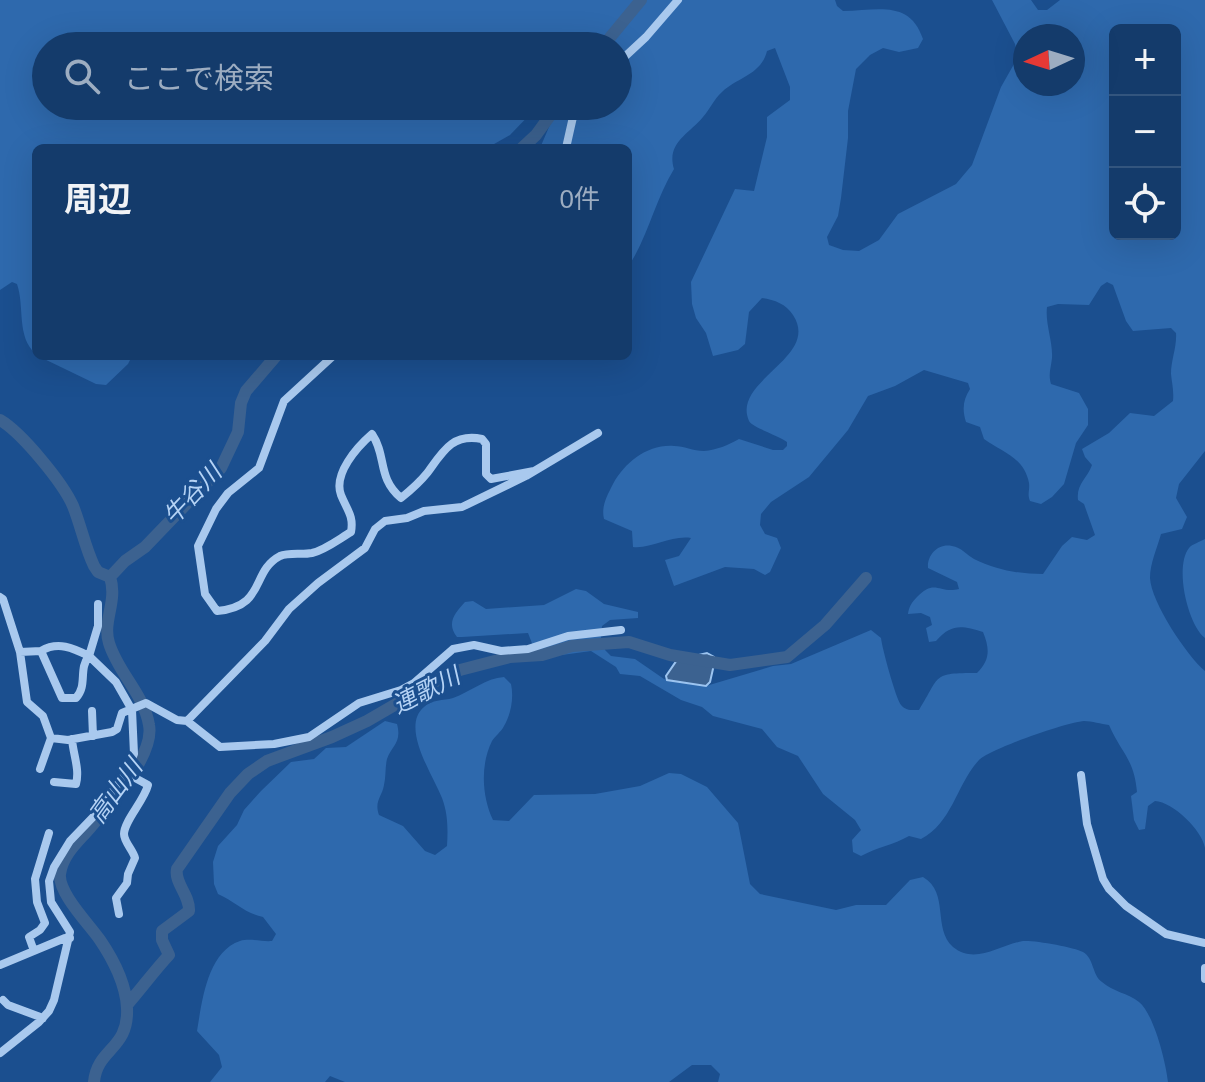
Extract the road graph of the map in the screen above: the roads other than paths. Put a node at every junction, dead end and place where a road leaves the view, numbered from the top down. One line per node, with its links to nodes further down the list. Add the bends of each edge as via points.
1 (678, 0): 2 (street)
2 (632, 50)
3 (572, 120): 4 (street)
4 (567, 144)
5 (329, 360): 7 (street, via 284,401 259,468 228,493 198,546 205,594 217,611 248,601 282,555 314,553 351,532 353,520 339,485 352,453 372,434 388,486 401,498 458,439 482,439 491,479)
6 (598, 433): 7 (street)
7 (534, 471): 18 (street, via 462,507 385,521 365,548 289,609)
8 (0, 597): 11 (street)
9 (98, 604): 15 (street)
10 (621, 630): 18 (street, via 568,636 528,649 453,649 414,683 359,703 309,737 220,747)
11 (14, 636): 12 (street); 14 (street)
12 (0, 638)
13 (41, 651): 14 (street); 15 (street, via 63,645); 15 (street, via 66,700 81,692)
14 (20, 652): 20 (street, via 27,702 43,716)
15 (89, 656): 16 (street, via 116,682)
16 (132, 710): 18 (street, via 146,703); 19 (street, via 122,713 117,729); 23 (street, via 134,754)
17 (92, 711): 19 (street)
18 (187, 721)
19 (93, 736): 21 (street)
20 (51, 738): 21 (street); 22 (street)
21 (72, 739): 25 (street, via 76,784)
22 (40, 769)
23 (129, 775): 27 (street, via 147,788 125,830 135,858 116,898); 28 (street, via 70,841 54,867 51,902)
24 (1081, 775): 29 (street, via 1087,824 1109,889 1166,934)
25 (54, 782)
26 (49, 833): 30 (street, via 35,879 45,923 29,937)
27 (119, 914)
28 (70, 938): 30 (street); 35 (street, via 54,1000)
29 (1205, 943)
30 (34, 951): 31 (street)
31 (0, 965)
32 (1205, 968): 33 (street)
33 (1205, 979)
34 (3, 1000): 35 (street)
35 (43, 1018): 36 (street)
36 (0, 1053)

